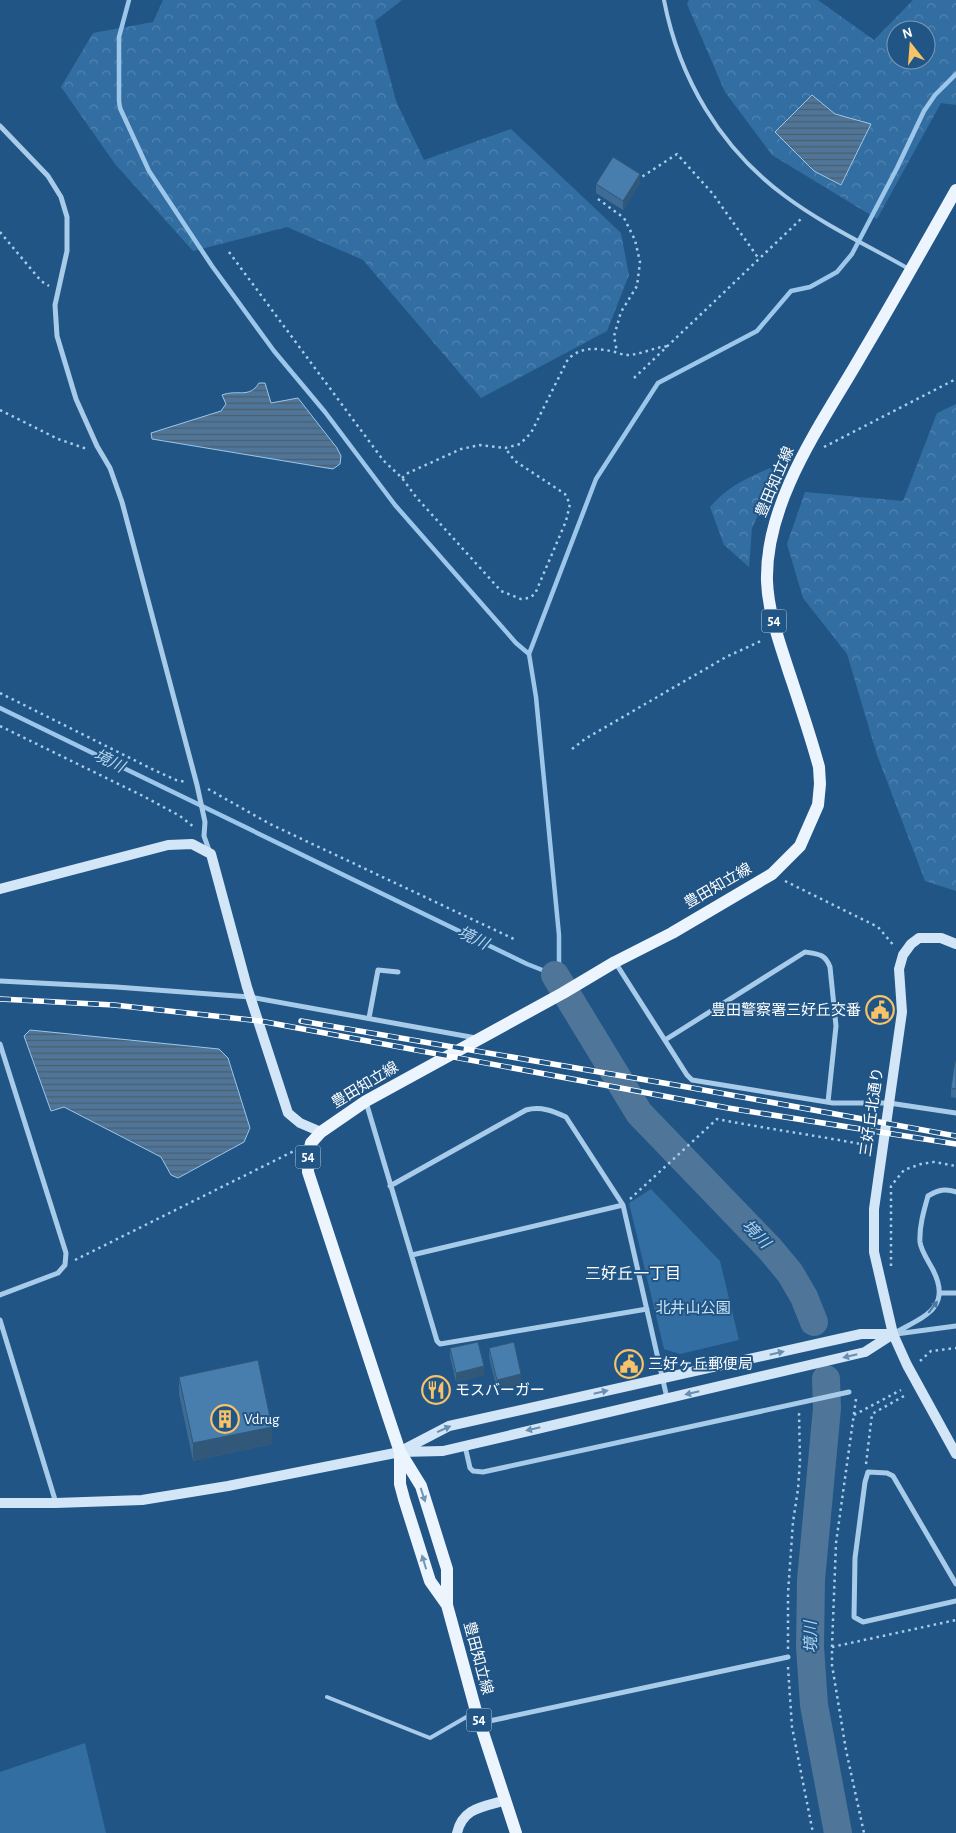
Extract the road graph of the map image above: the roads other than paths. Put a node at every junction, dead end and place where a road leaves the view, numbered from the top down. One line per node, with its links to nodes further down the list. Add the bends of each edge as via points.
1 (664, 0): 4 (lane, via 675,46 697,94 718,129 754,170 809,212)
2 (0, 126): 5 (street, via 48,176 61,197 67,217 67,251 55,305 57,336 76,399 110,468 122,502 196,784 205,822 204,836)
3 (956, 190): 4 (main road, 豊田知立線 / 54)
4 (910, 270): 8 (main road, 豊田知立線 / 54, via 803,458 780,508 769,550 767,582 777,635 819,767 818,805 800,846 772,874 672,933)
5 (211, 854): 6 (street, via 192,844 168,845); 11 (street)
6 (0, 889)
7 (956, 944): 18 (street, 三好丘北通り, via 941,938 919,938 903,955 899,969 902,1012)
8 (615, 962): 13 (main road, 豊田知立線 / 54); 14 (street)
9 (398, 972): 12 (street, via 378,970)
10 (0, 981): 11 (street)
11 (250, 996): 12 (street); 20 (street, via 288,1113 300,1123)
12 (369, 1018): 13 (street)
13 (479, 1039): 16 (main road, 豊田知立線 / 54)
14 (665, 1040): 17 (street, via 692,1080); 17 (street, via 805,952 818,953 827,959 830,967 836,1026)
15 (0, 1044): 27 (street, via 66,1253 65,1265 58,1273)
16 (366, 1101): 20 (main road, 豊田知立線 / 54); 21 (street)
17 (828, 1102): 18 (street)
18 (889, 1104): 19 (street); 31 (street, 三好丘北通り, via 874,1209 874,1252)
19 (956, 1113)
20 (321, 1132): 36 (main road, 豊田知立線 / 54, via 311,1142 308,1172)
21 (390, 1186): 23 (street, via 526,1110 537,1108 566,1118); 24 (street)
22 (956, 1192): 25 (street, via 938,1190 928,1196 920,1231 920,1244 939,1280)
23 (623, 1205): 24 (street); 28 (street)
24 (412, 1255): 28 (street, via 440,1344)
25 (940, 1293): 26 (street); 31 (street, one-way to 25, via 928,1314)
26 (956, 1293)
27 (0, 1295)
28 (647, 1309): 32 (street)
29 (0, 1320): 39 (street)
30 (956, 1326): 31 (street)
31 (893, 1334): 32 (street, one-way to 31, via 861,1334); 34 (street, one-way to 34, via 865,1352); 37 (street, 三好丘北通り)
32 (663, 1378): 34 (street); 36 (street, one-way to 32, via 449,1426)
33 (849, 1392): 35 (street, via 483,1472 470,1468)
34 (668, 1398): 35 (street, one-way to 35)
35 (464, 1445): 36 (street, via 443,1452)
36 (400, 1452): 39 (street, via 142,1500); 42 (main road, 豊田知立線 / 54, one-way to 42, via 421,1486 447,1569); 42 (main road, 豊田知立線 / 54, one-way to 36, via 430,1581 404,1499 400,1484)
37 (956, 1454)
38 (0, 1502): 39 (street)
39 (56, 1503)
40 (956, 1584): 41 (street, via 893,1476 868,1472 855,1558 854,1617 863,1622)
41 (956, 1601)
42 (447, 1605): 45 (main road, 豊田知立線 / 54)
43 (788, 1657): 45 (street)
44 (327, 1697): 45 (lane, via 430,1738)
45 (478, 1717): 46 (main road, 豊田知立線 / 54)
46 (506, 1800): 47 (street, via 466,1814); 48 (main road, 豊田知立線 / 54)
47 (457, 1833)
48 (516, 1833)

